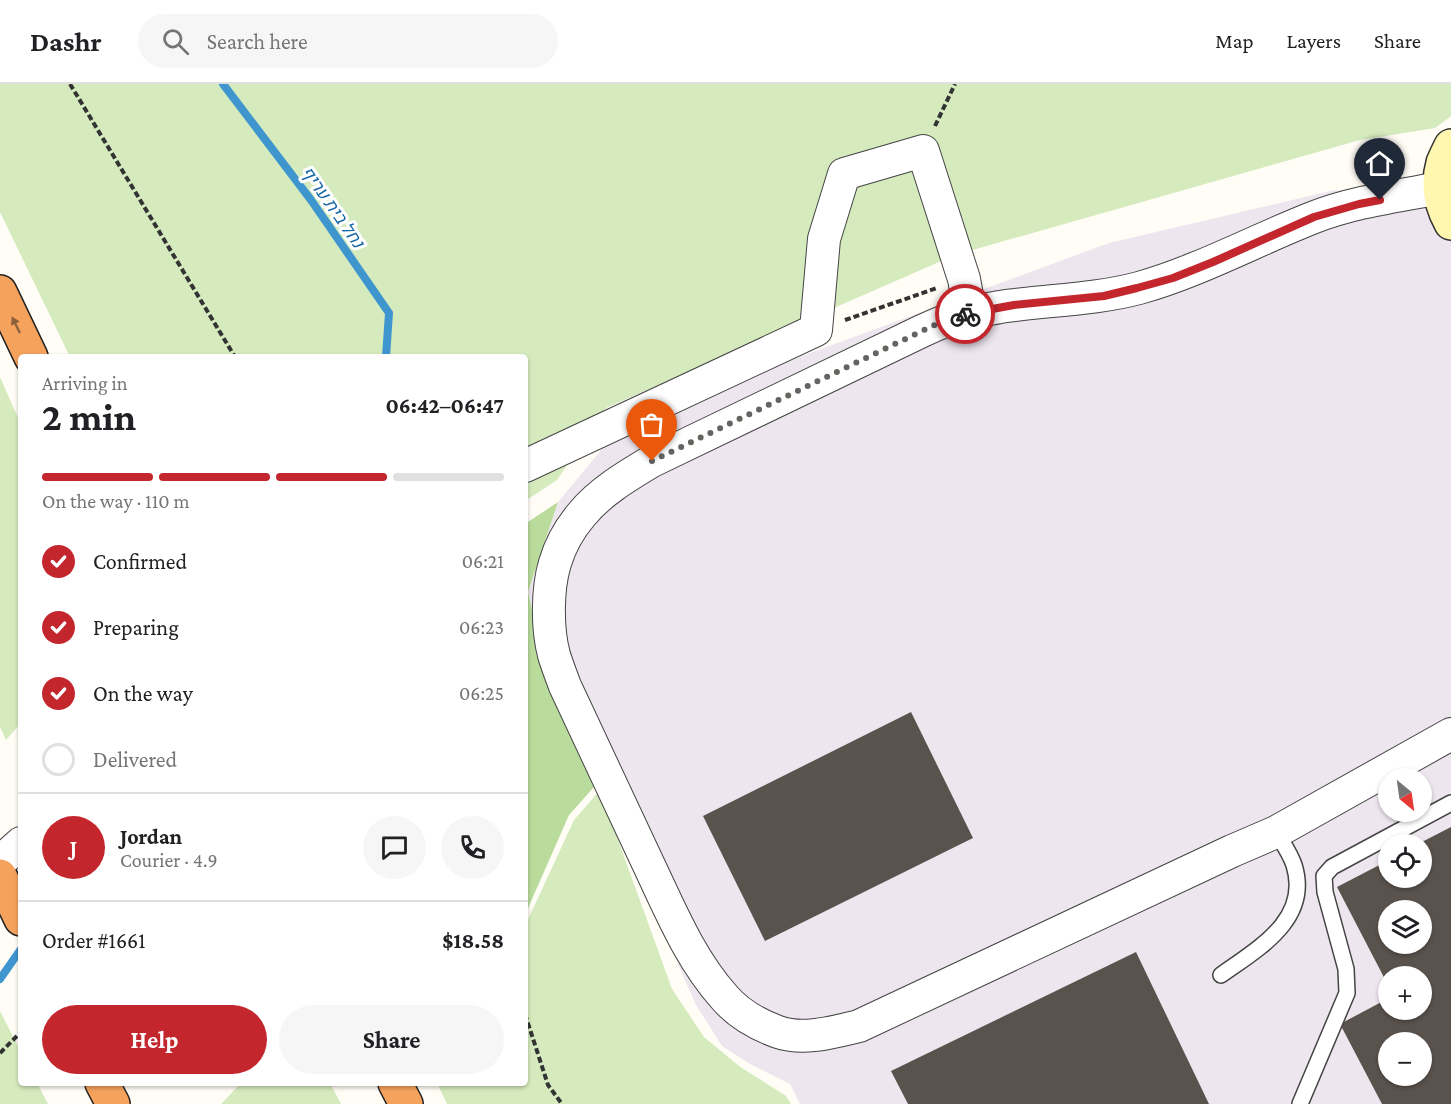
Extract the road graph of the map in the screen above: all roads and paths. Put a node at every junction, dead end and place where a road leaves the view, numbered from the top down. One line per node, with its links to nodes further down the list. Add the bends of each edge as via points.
1 (70, 84): 12 (path)
2 (955, 84): 4 (path)
3 (1451, 146): 5 (street, via 1443,164)
4 (923, 151): 7 (street); 10 (street, via 844,174 824,239)
5 (1440, 188): 6 (street, via 1444,211); 9 (street, via 1314,217 1213,262 1137,288 1104,296)
6 (1451, 223)
7 (964, 279): 9 (street); 10 (path)
8 (0, 292): 11 (highway, one-way to 8)
9 (970, 312): 16 (street, via 652,461 621,480 582,513 558,554 549,612 554,656 695,957 725,998 741,1012 778,1032 820,1035 859,1026)
10 (816, 330): 13 (street)
11 (30, 354)
12 (233, 354)
13 (528, 465)
14 (1451, 734): 16 (street)
15 (1451, 803): 30 (lane, via 1332,867 1324,876 1346,969 1347,993)
16 (1276, 832): 21 (lane, via 1293,862 1297,878 1293,910 1263,946)
17 (18, 846): 18 (street)
18 (0, 862)
19 (0, 876): 20 (highway)
20 (18, 913)
21 (1221, 975)
22 (528, 1023): 29 (path, via 548,1085)
23 (18, 1035): 24 (path)
24 (0, 1053)
25 (104, 1086): 27 (highway)
26 (397, 1086): 28 (highway)
27 (113, 1104)
28 (406, 1104)
29 (561, 1104)
30 (1300, 1104)

